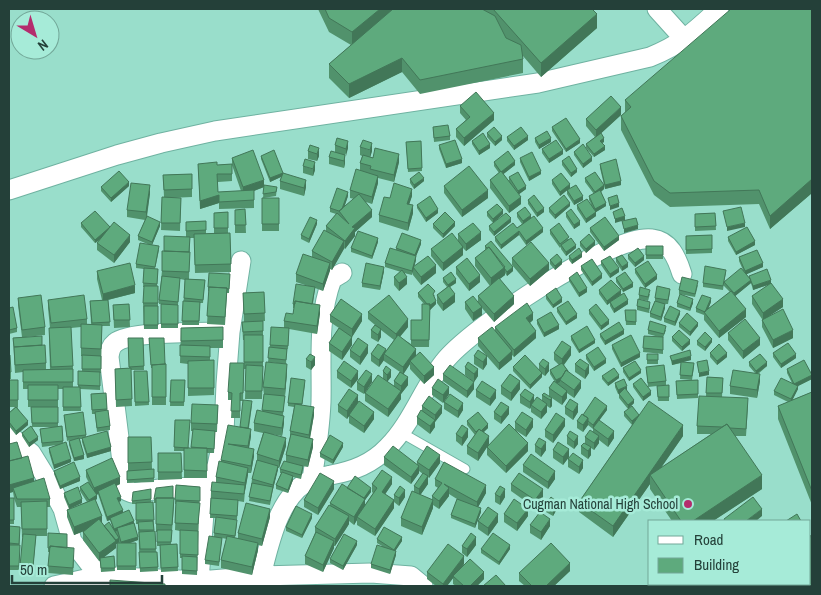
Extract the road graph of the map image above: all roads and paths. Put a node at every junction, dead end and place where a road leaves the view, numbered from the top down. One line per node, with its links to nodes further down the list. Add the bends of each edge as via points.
1 (657, 9): 3 (street)
2 (719, 9): 3 (street)
3 (685, 40): 4 (street, via 650,57 538,83 224,130 162,143)
4 (9, 190)
5 (241, 262): 8 (street)
6 (342, 273): 12 (street, via 332,279 324,310 320,429)
7 (682, 274): 9 (street, via 669,247 653,239 639,238 558,276 457,348 444,362)
8 (230, 332): 13 (street, via 224,433 217,466); 13 (street, via 141,334 116,342 110,348 127,491)
9 (400, 432): 11 (lane); 12 (street, via 389,447 369,463)
10 (9, 435): 14 (street, via 31,453 42,470 63,509 72,541)
11 (465, 469)
12 (312, 479): 15 (street, via 284,506 273,528)
13 (208, 486): 16 (street)
14 (99, 576): 16 (street); 17 (street)
15 (261, 576): 16 (street); 18 (street, via 380,573 411,576)
16 (199, 581)
17 (54, 586)
18 (424, 586)

